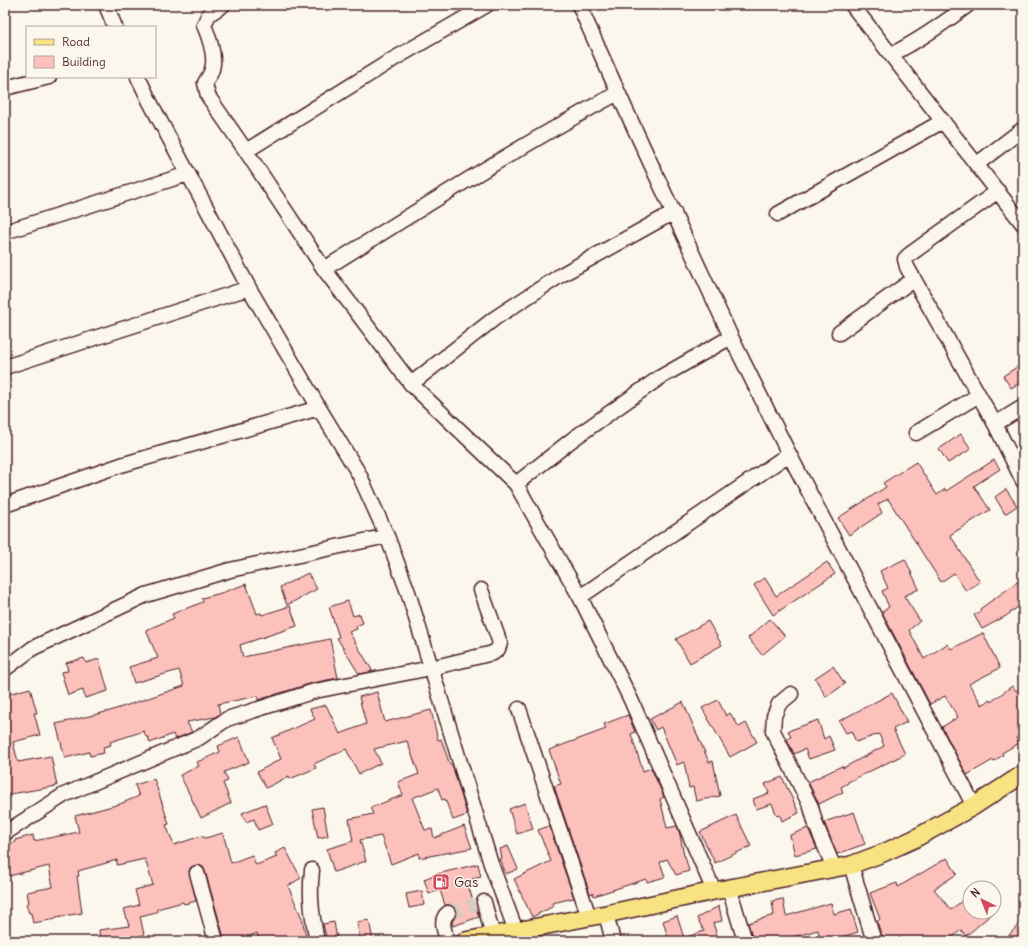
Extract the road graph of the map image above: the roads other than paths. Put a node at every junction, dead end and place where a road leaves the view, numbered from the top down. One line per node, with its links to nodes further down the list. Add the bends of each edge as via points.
1 (106, 5): 7 (street)
2 (223, 5): 15 (street, via 209,14 204,25 211,42 212,59 212,70 205,83 208,96)
3 (487, 5): 15 (street, via 392,60)
4 (579, 5): 12 (street)
5 (852, 5): 8 (street)
6 (968, 5): 8 (street, via 938,27)
7 (115, 26)
8 (892, 54): 13 (street)
9 (46, 78): 11 (street)
10 (138, 78): 17 (street)
11 (5, 88)
12 (618, 93): 19 (street); 23 (street, via 530,143)
13 (943, 121): 16 (street); 20 (street)
14 (1023, 130): 16 (street)
15 (246, 151): 23 (street)
16 (977, 164): 18 (street)
17 (188, 174): 22 (street); 25 (street)
18 (998, 191): 21 (street); 24 (street, via 905,259)
19 (674, 212): 27 (street); 29 (street, via 561,275 502,313)
20 (778, 214)
21 (1023, 224)
22 (5, 232)
23 (324, 269): 29 (street)
24 (914, 279): 26 (street); 30 (street)
25 (249, 288): 28 (street); 32 (street)
26 (839, 333)
27 (731, 337): 35 (street); 37 (street, via 659,378 573,439)
28 (5, 367)
29 (411, 384): 37 (street)
30 (979, 395): 33 (street); 34 (street)
31 (1023, 407): 33 (street)
32 (319, 408): 38 (street, via 121,465); 39 (street, via 359,474)
33 (995, 424): 36 (street)
34 (916, 433)
35 (789, 454): 41 (street); 47 (street)
36 (1023, 481)
37 (516, 484): 41 (street)
38 (5, 505)
39 (387, 536): 42 (street, via 408,592); 43 (street, via 230,570 146,595 33,648)
40 (481, 590): 42 (street, via 500,643 498,649 493,653)
41 (580, 596): 52 (street)
42 (431, 668): 48 (street, via 315,691 227,719 199,738 64,795); 53 (street)
43 (5, 669)
44 (791, 694): 49 (street, via 779,704 774,716 773,731 811,806 816,825)
45 (519, 709): 56 (street)
46 (1023, 774): 47 (main road)
47 (974, 806): 49 (main road, via 914,839)
48 (5, 833)
49 (842, 867): 52 (main road); 65 (street)
50 (312, 870): 61 (street, via 311,909)
51 (197, 873): 60 (street)
52 (722, 889): 55 (main road); 64 (street)
53 (503, 897): 57 (street); 58 (street, via 479,903)
54 (448, 914): 62 (street, via 442,921)
55 (606, 914): 56 (main road); 63 (street)
56 (589, 916): 57 (main road)
57 (516, 932): 58 (main road)
58 (493, 936): 59 (main road)
59 (472, 940)
60 (216, 941)
61 (317, 941)
62 (446, 941)
63 (613, 941)
64 (745, 941)
65 (876, 941)

